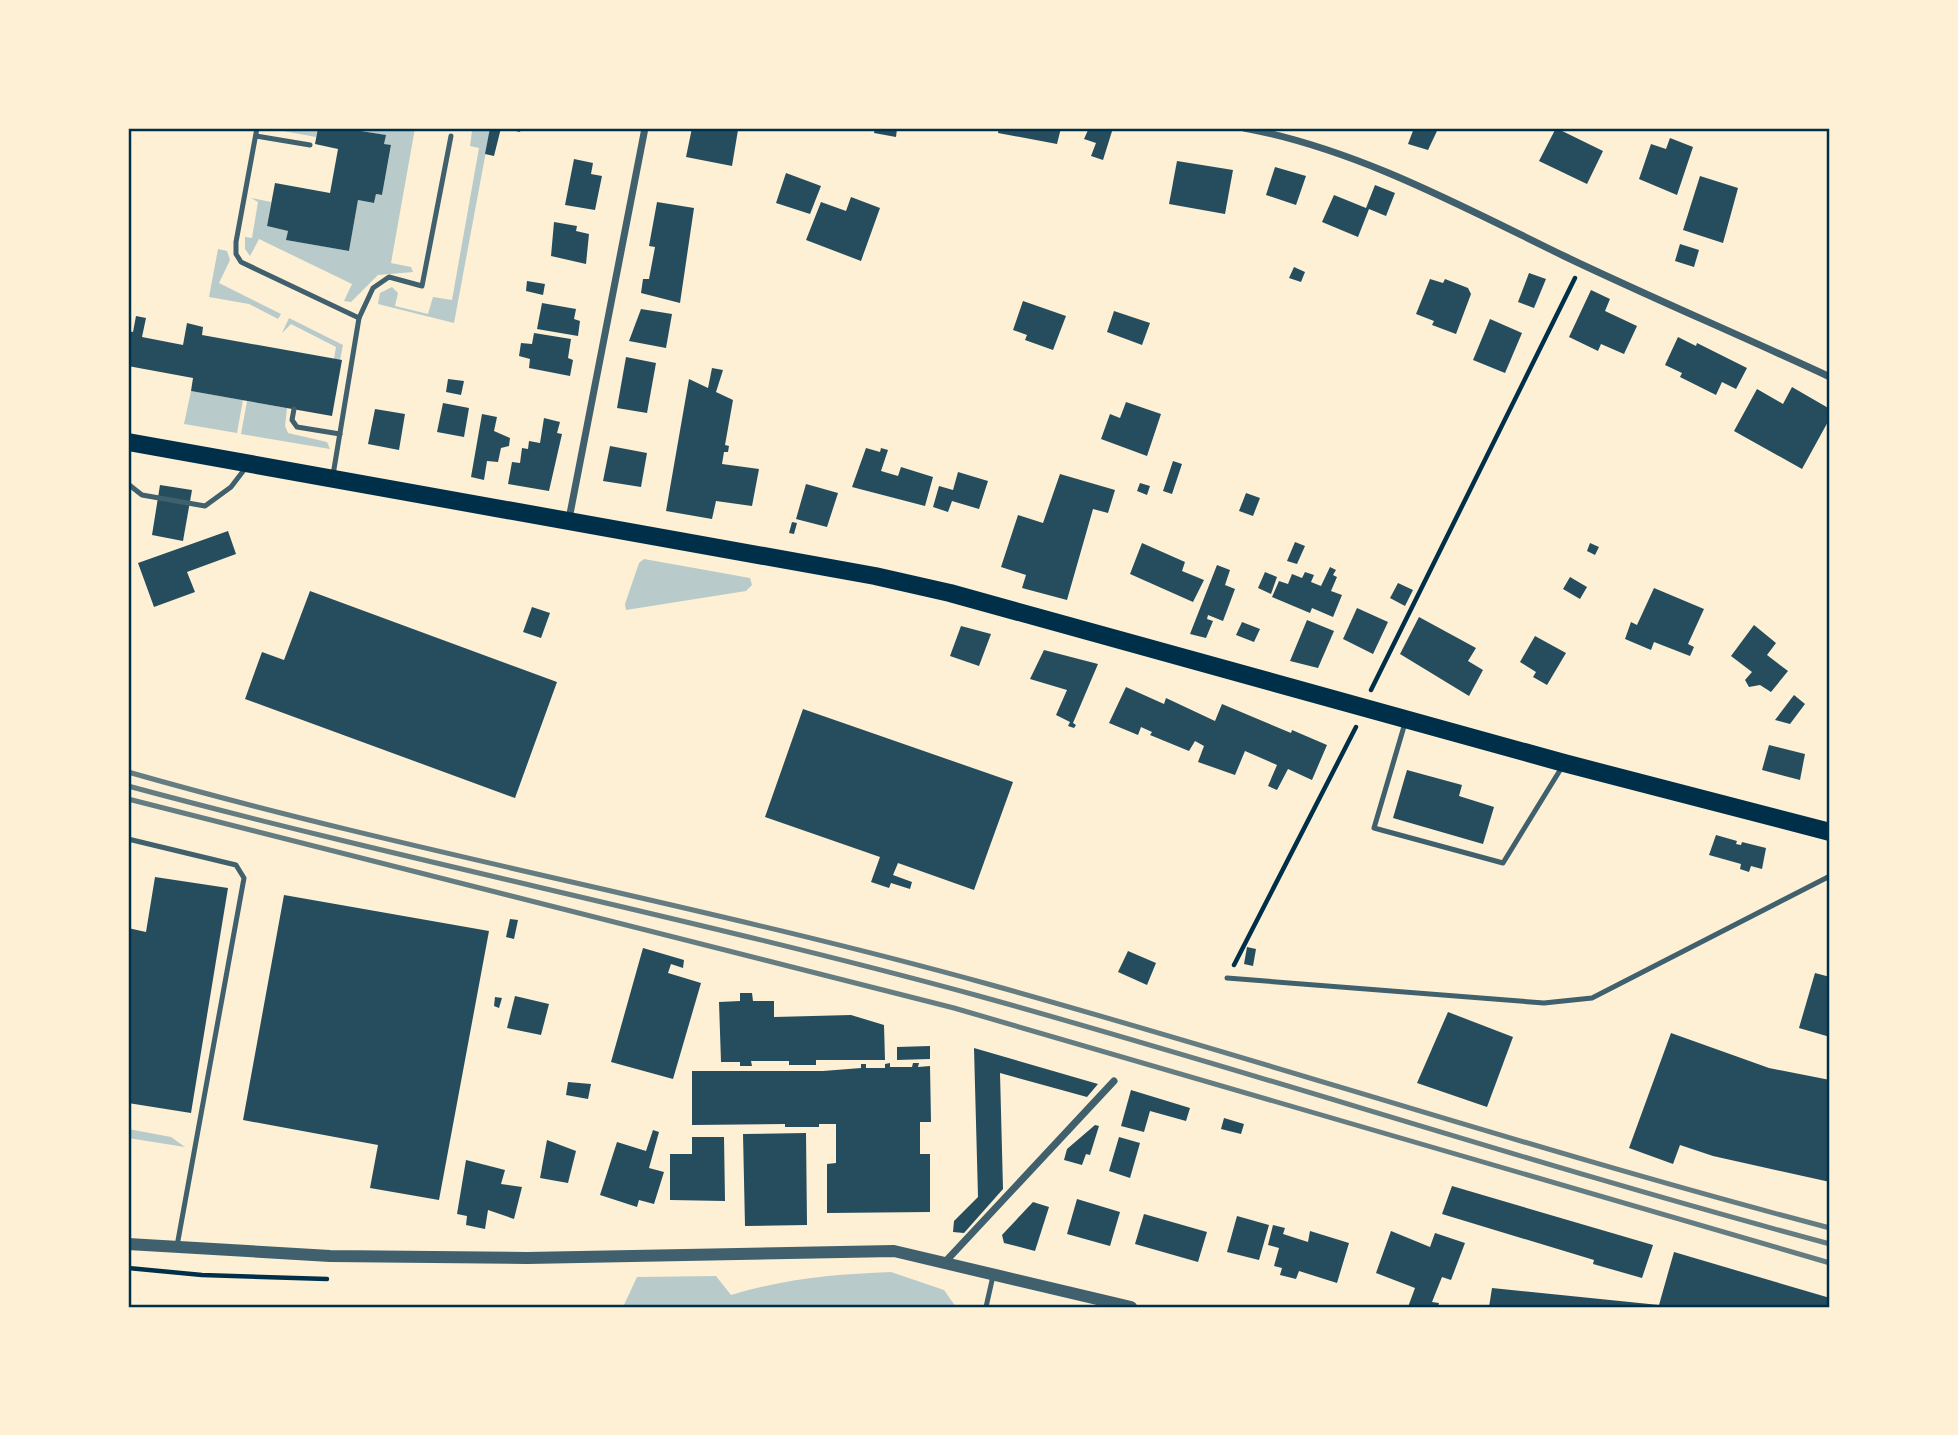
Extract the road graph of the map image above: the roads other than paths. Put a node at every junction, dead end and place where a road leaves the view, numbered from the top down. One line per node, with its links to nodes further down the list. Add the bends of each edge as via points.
1 (257, 128): 4 (lane)
2 (645, 128): 15 (street)
3 (1244, 128): 8 (street, via 1280,135 1423,187)
4 (256, 136): 6 (lane); 7 (lane, via 236,254 241,262)
5 (451, 136): 7 (lane, via 422,286 389,278 373,289)
6 (310, 145)
7 (359, 318): 10 (lane)
8 (1830, 377)
9 (294, 409): 10 (lane, via 292,420 297,427)
10 (340, 434): 13 (lane)
11 (128, 442): 12 (main road)
12 (249, 463): 13 (main road); 14 (lane, via 231,487 205,506 142,495)
13 (333, 478): 15 (main road)
14 (128, 484)
15 (569, 519): 16 (main road, via 938,590)
16 (1406, 720): 17 (main road); 17 (lane, via 1374,828 1503,863)
17 (1564, 763): 18 (main road)
18 (1830, 832)
19 (128, 839): 24 (lane, via 236,865 244,878)
20 (1830, 876): 21 (lane, via 1592,998 1544,1003)
21 (1227, 978)
22 (1114, 1081): 25 (street)
23 (128, 1244): 24 (street)
24 (177, 1249): 25 (street, via 527,1258 894,1251)
25 (946, 1261): 26 (street)
26 (994, 1273): 27 (lane); 28 (street)
27 (986, 1307)
28 (1131, 1307)

